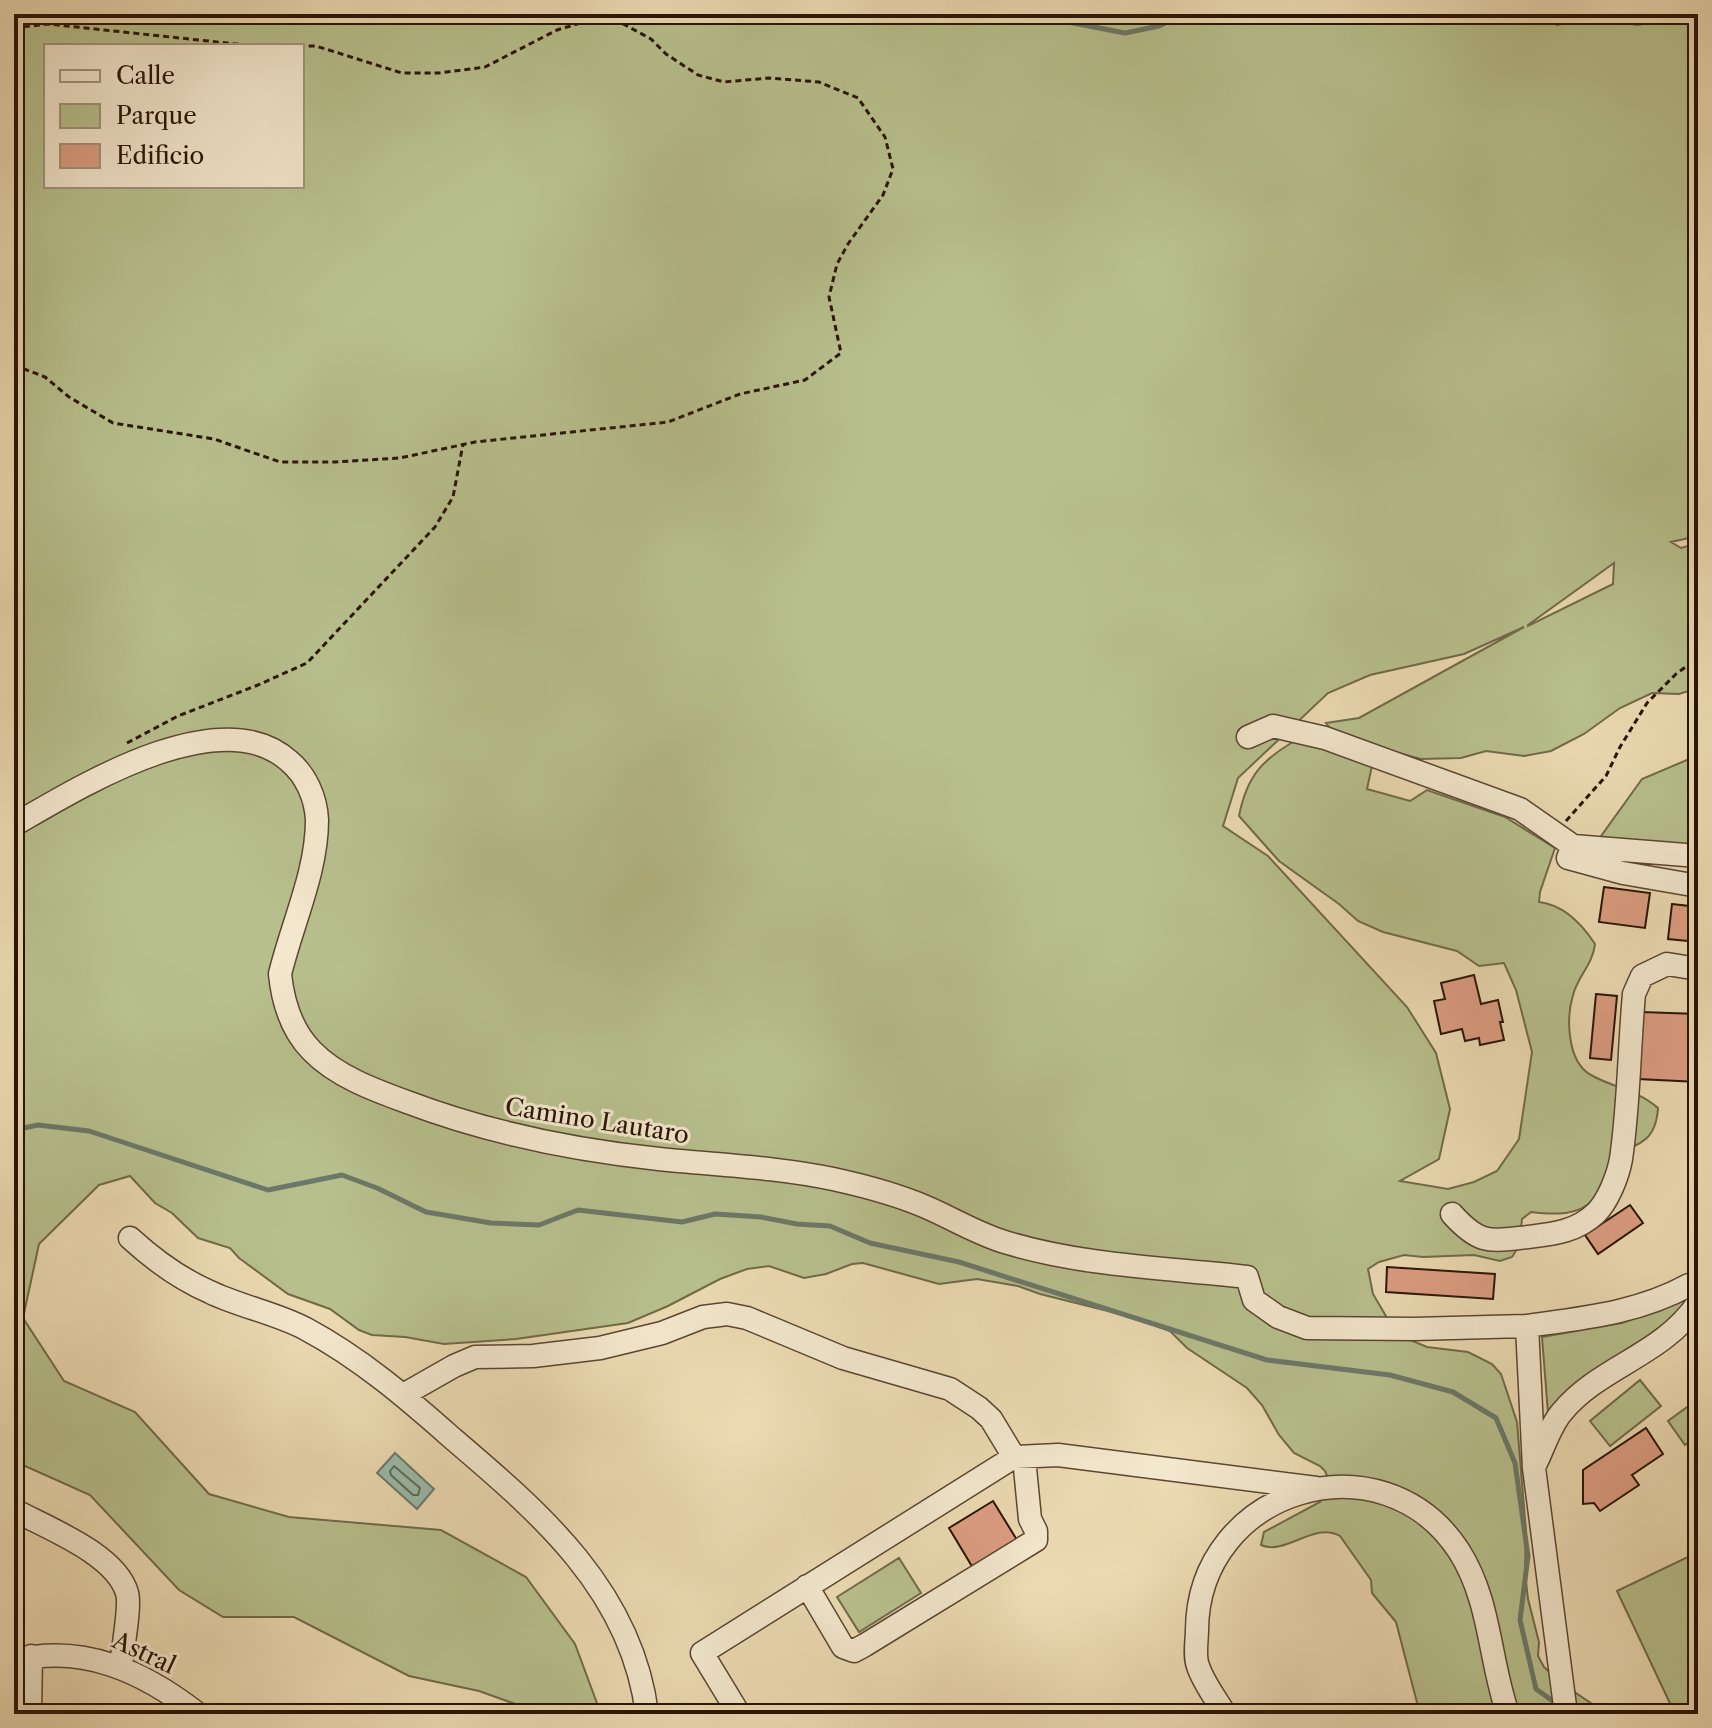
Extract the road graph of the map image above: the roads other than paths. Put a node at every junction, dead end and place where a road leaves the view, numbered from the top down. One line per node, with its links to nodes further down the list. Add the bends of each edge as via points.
1 (1248, 737): 3 (street, via 1273,726 1325,738 1520,809)
2 (14, 825): 11 (street, Camino Lautaro, via 104,774 153,755 209,742 263,745 295,765 316,809 312,861 280,974 282,991 301,1038 343,1075 438,1114 523,1138 830,1179 900,1197 975,1232 1032,1250 1247,1277 1254,1300 1307,1328)
3 (1567, 847): 4 (street); 5 (street, via 1623,873)
4 (1698, 856)
5 (1698, 886)
6 (1698, 969): 7 (street, via 1667,964 1642,976 1634,994 1620,1162 1596,1213 1557,1234 1492,1241 1471,1234)
7 (1452, 1214)
8 (130, 1238): 12 (street, via 189,1282 306,1329)
9 (1698, 1289): 11 (street, via 1689,1285 1620,1313)
10 (1698, 1303): 14 (street, via 1659,1344 1584,1391 1560,1414)
11 (1527, 1326): 14 (street)
12 (403, 1395): 13 (street, via 475,1357 600,1348 727,1314 855,1362 950,1389 991,1419); 22 (street, via 523,1499 580,1561 628,1644)
13 (1019, 1457): 15 (street, via 1058,1455); 17 (street); 17 (street, via 1036,1540 865,1645 854,1651 843,1647)
14 (1534, 1468): 26 (street)
15 (1316, 1488): 24 (street, via 1281,1499 1249,1518 1223,1546 1206,1578 1197,1615 1197,1665); 25 (street, via 1352,1487 1388,1495 1420,1511 1447,1535 1483,1603)
16 (14, 1510): 19 (street, via 102,1558 116,1573 128,1594)
17 (807, 1586): 23 (street, via 702,1653)
18 (22, 1658): 19 (street, Astral, via 75,1655); 21 (street)
19 (121, 1667): 20 (street, Astral)
20 (196, 1713)
21 (30, 1714)
22 (647, 1714)
23 (739, 1714)
24 (1225, 1714)
25 (1508, 1714)
26 (1566, 1714)

